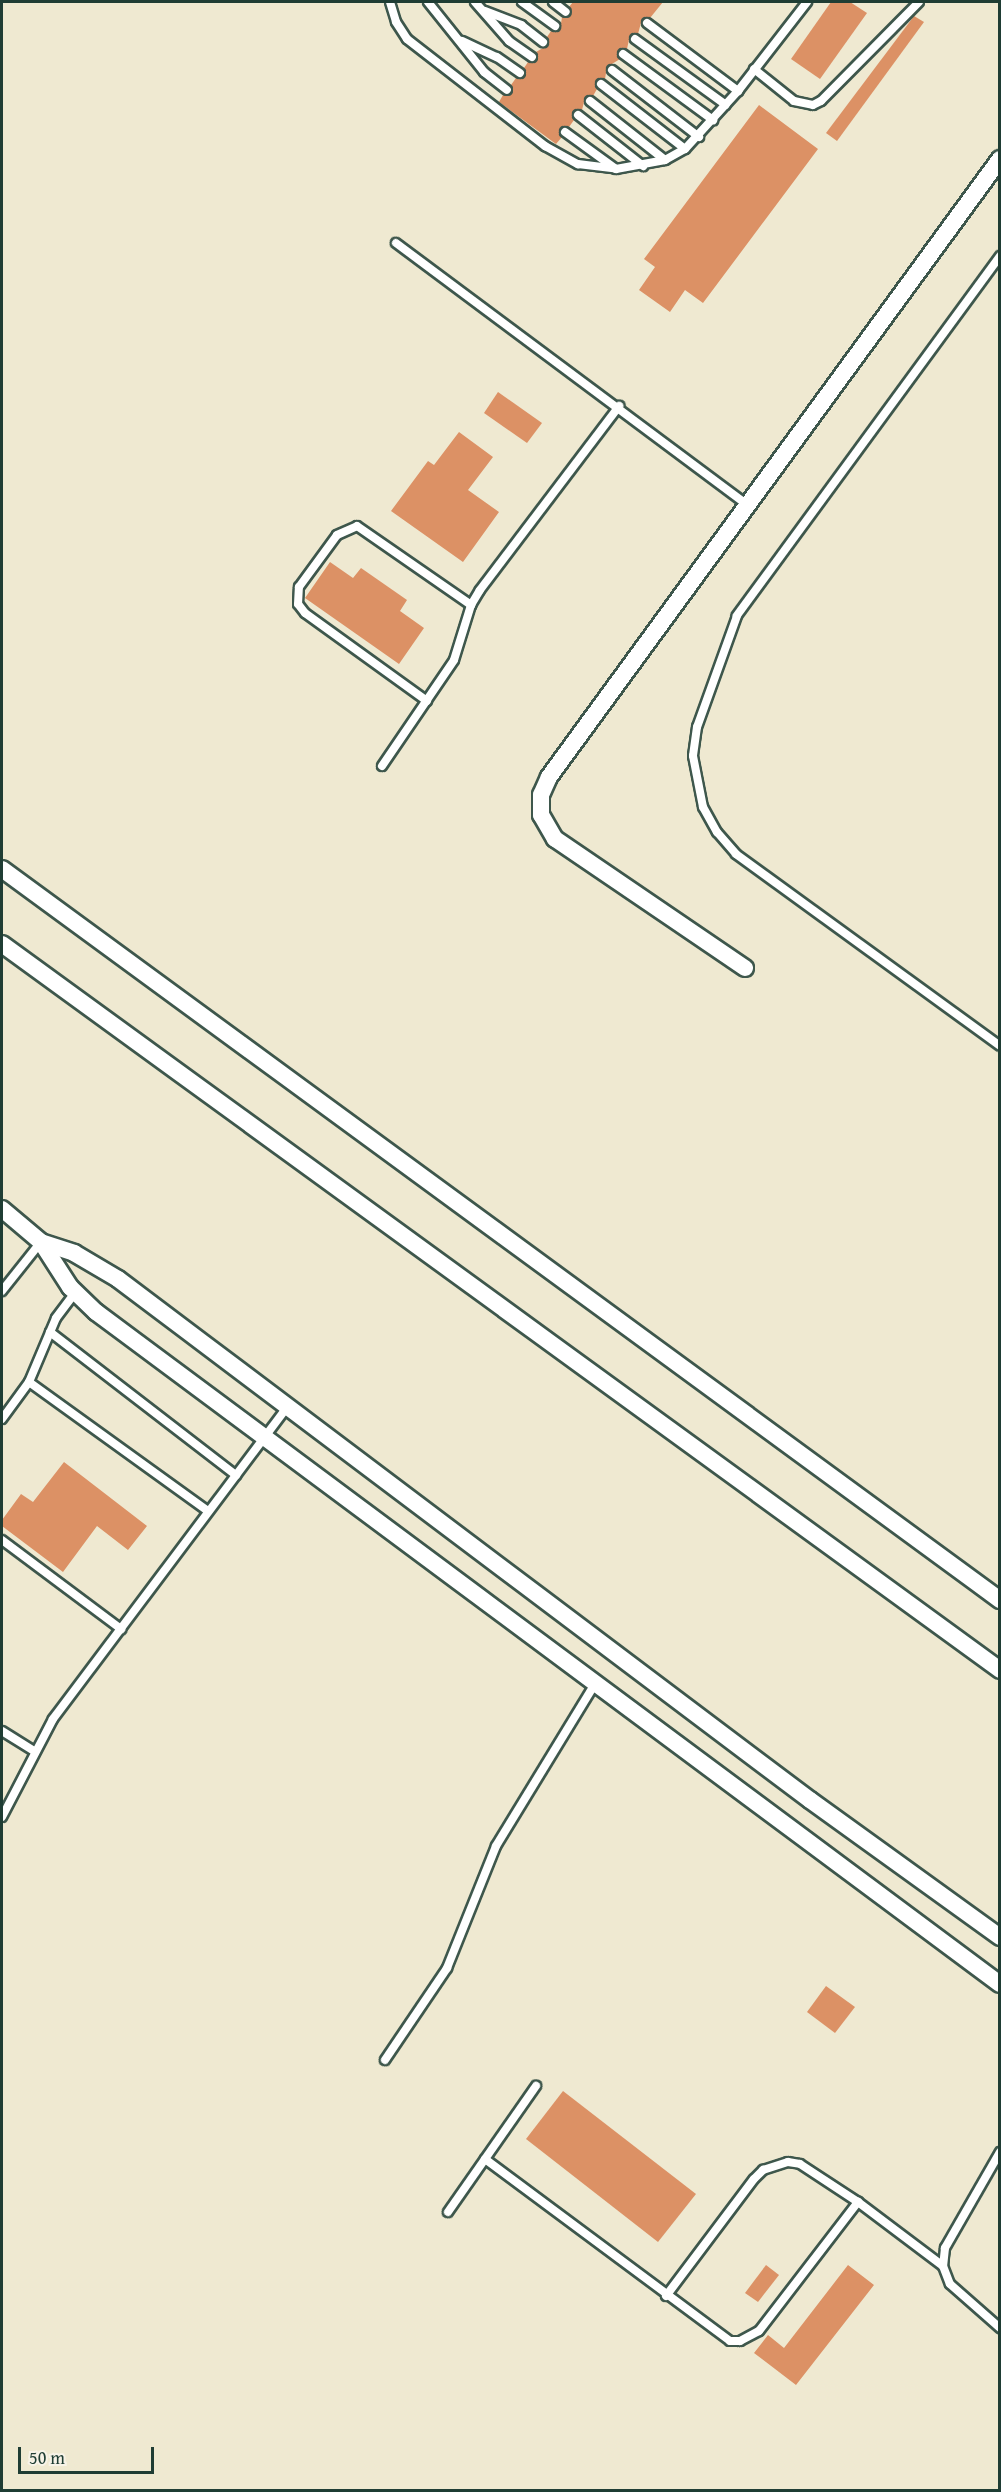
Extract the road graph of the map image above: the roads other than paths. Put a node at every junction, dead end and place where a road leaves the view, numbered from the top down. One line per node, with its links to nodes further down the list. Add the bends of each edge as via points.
1 (390, 2): 33 (lane, via 407,39 545,146 578,164)
2 (428, 2): 13 (lane)
3 (475, 2): 8 (lane)
4 (522, 2): 11 (lane)
5 (553, 2): 9 (lane)
6 (807, 2): 17 (lane)
7 (919, 2): 17 (lane, via 813,105 794,101)
8 (484, 11): 14 (lane, via 520,25); 16 (lane, via 508,41)
9 (566, 12)
10 (647, 23): 22 (lane)
11 (555, 26)
12 (634, 39): 24 (lane)
13 (459, 40): 19 (lane); 21 (lane, via 484,72)
14 (543, 42)
15 (623, 54): 26 (lane)
16 (532, 57)
17 (754, 69): 22 (lane)
18 (612, 70): 28 (lane)
19 (520, 73)
20 (601, 84): 29 (lane)
21 (507, 90)
22 (738, 91): 24 (lane)
23 (590, 101): 31 (lane)
24 (726, 105): 26 (lane)
25 (578, 116): 32 (lane)
26 (713, 120): 28 (lane)
27 (566, 132): 33 (lane)
28 (699, 137): 29 (lane)
29 (685, 149): 31 (lane)
30 (999, 159): 37 (street)
31 (665, 160): 32 (lane)
32 (644, 166): 33 (lane)
33 (616, 170)
34 (396, 243): 36 (lane)
35 (999, 256): 44 (lane, via 737,616 697,727 693,756 703,807 736,854)
36 (619, 406): 37 (lane); 38 (lane)
37 (748, 505): 43 (street, via 549,777 540,805 544,824 555,839)
38 (471, 605): 39 (lane, via 454,660); 39 (lane, via 357,526 338,534 299,587 298,604 305,613)
39 (427, 702): 40 (lane)
40 (382, 766)
41 (2, 869): 57 (street)
42 (2, 944): 59 (street)
43 (745, 968)
44 (999, 1046)
45 (2, 1209): 46 (street)
46 (41, 1242): 47 (lane); 48 (street); 51 (street, via 104,1269)
47 (2, 1291)
48 (75, 1293): 49 (lane); 53 (street)
49 (50, 1332): 50 (lane); 54 (lane)
50 (29, 1382): 52 (lane); 55 (lane)
51 (287, 1407): 53 (lane); 64 (street)
52 (2, 1419)
53 (265, 1437): 54 (lane); 60 (street)
54 (236, 1475): 55 (lane)
55 (208, 1512): 58 (lane)
56 (2, 1540): 58 (lane)
57 (999, 1600)
58 (121, 1629): 62 (lane, via 52,1719)
59 (999, 1670)
60 (596, 1681): 65 (street); 66 (lane, via 496,1845 447,1968)
61 (2, 1731): 62 (lane)
62 (35, 1752): 63 (lane)
63 (2, 1817)
64 (999, 1937)
65 (999, 1984)
66 (385, 2060)
67 (536, 2086): 69 (lane)
68 (999, 2152): 72 (lane, via 945,2248)
69 (485, 2159): 71 (lane); 73 (lane)
70 (858, 2202): 72 (lane); 73 (lane, via 801,2164 775,2164 754,2179); 73 (lane, via 750,2337 730,2341)
71 (448, 2212)
72 (943, 2266): 74 (lane, via 950,2284)
73 (666, 2296)
74 (999, 2328)

